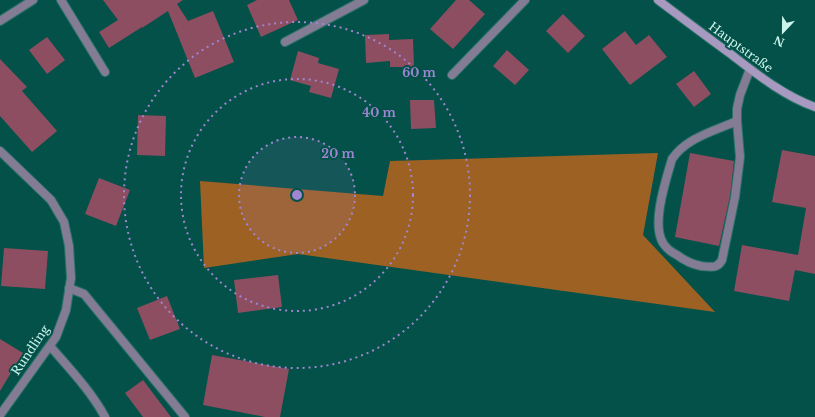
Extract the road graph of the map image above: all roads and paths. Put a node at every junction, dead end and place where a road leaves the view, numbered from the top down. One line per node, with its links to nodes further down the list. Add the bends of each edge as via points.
1 (33, 0): 6 (street)
2 (61, 0): 9 (street)
3 (364, 0): 7 (street)
4 (525, 0): 10 (street)
5 (658, 0): 8 (main road, Hauptstraße)
6 (0, 21)
7 (285, 42)
8 (750, 69): 11 (main road, Hauptstraße, via 781,91); 12 (street, via 740,95)
9 (105, 72)
10 (452, 75)
11 (815, 107)
12 (737, 120): 12 (street, via 740,157 722,260 714,267 690,264 662,242 658,226 658,212 672,159 686,143)
13 (0, 151): 14 (street, Rundling, via 51,200 64,222 69,246)
14 (69, 288): 15 (street, Rundling, via 66,310); 18 (street, via 84,294)
15 (50, 346): 16 (street, Rundling); 17 (street)
16 (0, 415)
17 (105, 417)
18 (185, 417)

